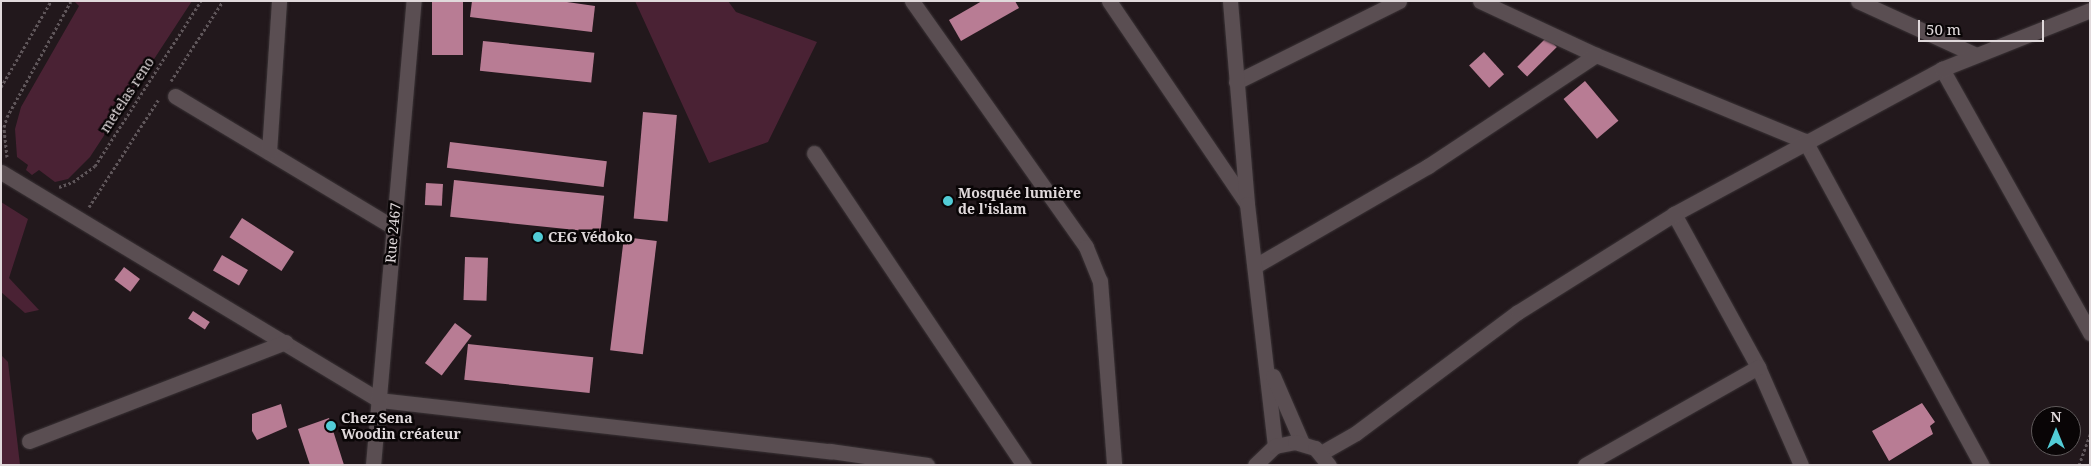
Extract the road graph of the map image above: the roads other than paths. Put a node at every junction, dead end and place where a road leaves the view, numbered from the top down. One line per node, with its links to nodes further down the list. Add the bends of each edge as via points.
1 (278, 1): 16 (street)
2 (414, 1): 21 (street, Rue 2467)
3 (912, 1): 36 (street, via 1086,247 1100,281)
4 (1109, 1): 19 (street)
5 (1230, 1): 13 (street)
6 (1399, 1): 13 (street)
7 (1480, 1): 11 (street)
8 (1858, 1): 10 (street)
9 (2090, 10): 10 (street)
10 (1974, 54): 12 (street)
11 (1596, 55): 15 (street); 22 (street, via 1428,166)
12 (1942, 69): 15 (street); 23 (street)
13 (1236, 82): 19 (street)
14 (170, 89): 16 (street)
15 (1805, 141): 20 (street); 40 (street)
16 (269, 152): 21 (street)
17 (814, 153): 35 (street)
18 (1, 172): 24 (street)
19 (1247, 204): 22 (street)
20 (1674, 214): 26 (street); 32 (street, via 1518,312 1356,433)
21 (393, 227): 27 (street, Rue 2467)
22 (1255, 266): 25 (street)
23 (2090, 333)
24 (286, 342): 27 (street); 28 (street)
25 (1268, 363): 29 (street); 30 (street)
26 (1758, 367): 38 (street); 39 (street)
27 (380, 400): 31 (street); 33 (street, Rue 2467)
28 (29, 441)
29 (1302, 442): 30 (street); 32 (street)
30 (1275, 446): 37 (street)
31 (830, 458): 34 (street)
32 (1327, 461)
33 (373, 465)
34 (927, 465)
35 (1024, 465)
36 (1114, 465)
37 (1256, 465)
38 (1585, 465)
39 (1801, 465)
40 (1982, 465)

